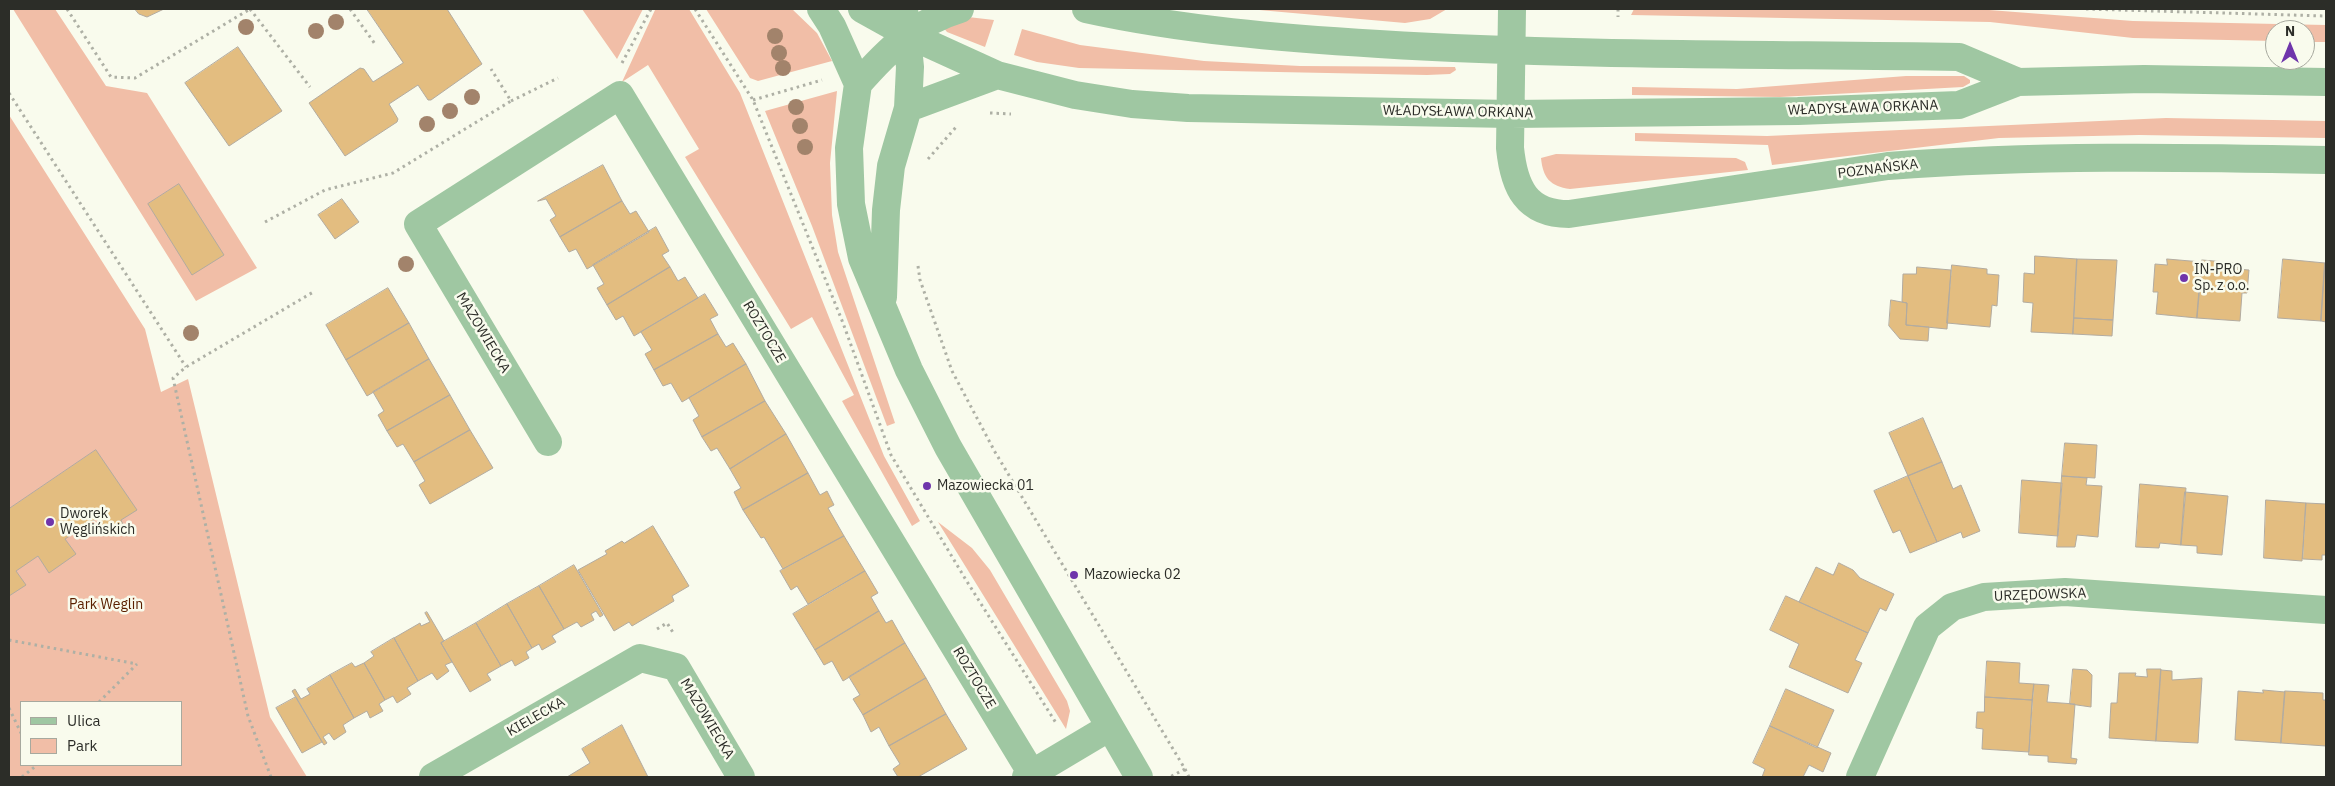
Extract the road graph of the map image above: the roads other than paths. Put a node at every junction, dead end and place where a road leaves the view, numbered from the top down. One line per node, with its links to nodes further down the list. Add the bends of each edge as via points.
1 (821, 9): 11 (street)
2 (862, 9): 6 (street)
3 (960, 9): 6 (street, via 932,19)
4 (1086, 9): 7 (street, WŁADYSŁAWA ORKANA, via 1173,25 1320,40)
5 (1512, 9): 7 (street, POZNAŃSKA)
6 (905, 22): 8 (street, WŁADYSŁAWA ORKANA); 11 (street, via 885,53); 12 (street, via 910,67)
7 (1512, 51): 9 (street, WŁADYSŁAWA ORKANA, via 1959,57); 13 (street, POZNAŃSKA)
8 (997, 76): 12 (street); 13 (street, WŁADYSŁAWA ORKANA, via 1132,104 1188,108)
9 (2018, 82): 10 (street, WŁADYSŁAWA ORKANA, via 2144,79); 13 (street, WŁADYSŁAWA ORKANA, via 1959,105 1798,111)
10 (2326, 82)
11 (858, 84): 16 (street, via 849,148 852,204 862,258)
12 (908, 108): 16 (street, via 890,175)
13 (1510, 114): 14 (street, POZNAŃSKA, via 1510,148 1517,185 1533,204 1551,214 1569,214 1888,166 1941,162 2165,157)
14 (2326, 160)
15 (418, 224): 17 (street, MAZOWIECKA); 21 (street, ROZTOCZE, via 620,95)
16 (883, 308): 20 (street, via 909,370 948,447)
17 (548, 442)
18 (2326, 610): 25 (street, URZĘDOWSKA, via 2065,592 1984,597 1952,607 1927,628)
19 (640, 658): 22 (street, KIELECKA); 23 (street, MAZOWIECKA, via 676,667)
20 (1110, 727): 21 (street); 24 (street)
21 (1029, 776)
22 (433, 777)
23 (742, 777)
24 (1139, 777)
25 (1860, 777)

